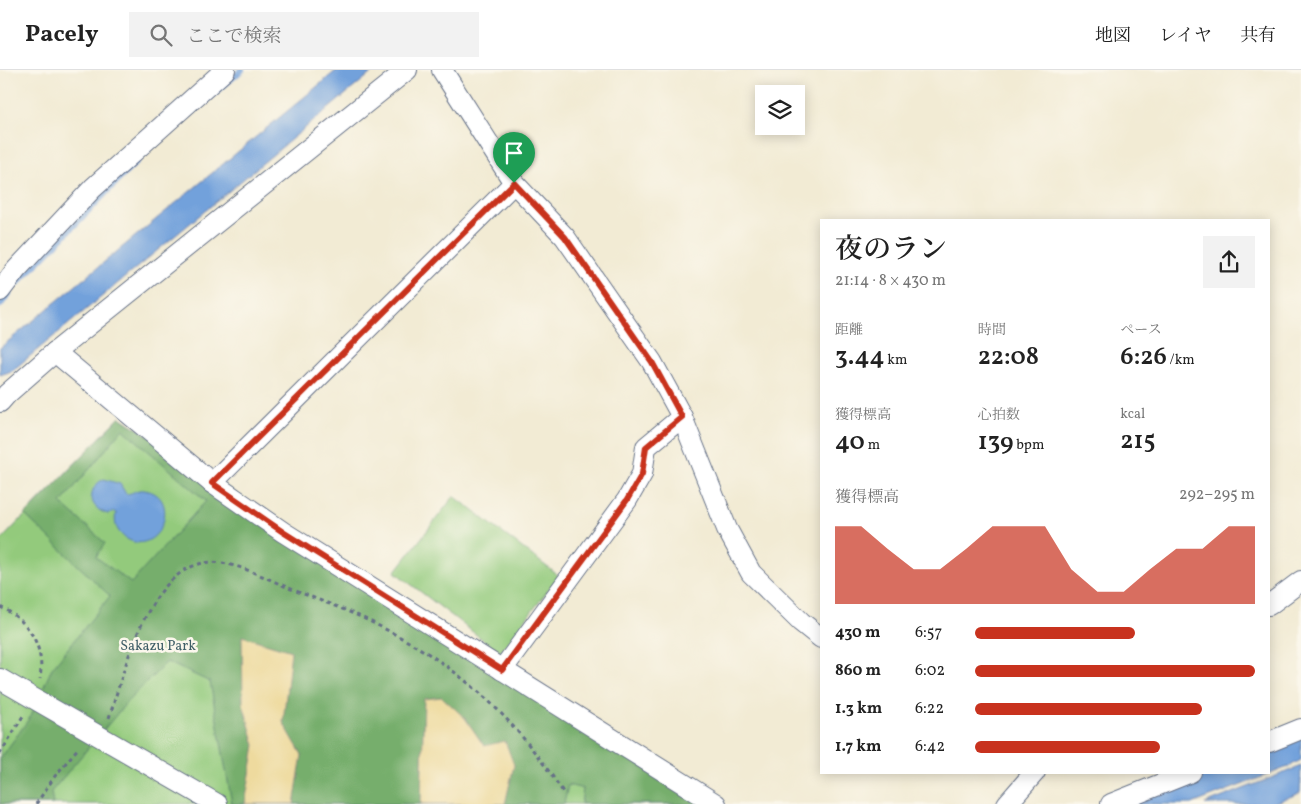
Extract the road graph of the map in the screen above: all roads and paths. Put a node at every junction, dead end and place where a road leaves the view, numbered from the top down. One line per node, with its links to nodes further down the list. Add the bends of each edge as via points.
1 (225, 70): 5 (street, via 93,188)
2 (407, 70): 6 (street)
3 (442, 70): 4 (street)
4 (514, 183): 8 (street, via 565,237 652,362); 9 (street)
5 (0, 291)
6 (55, 352): 7 (street); 9 (street)
7 (2, 395)
8 (682, 417): 13 (street, via 727,529 751,573); 14 (street, via 646,447 642,474 627,500)
9 (212, 483): 14 (street, via 283,532)
10 (1301, 581): 11 (street)
11 (1270, 605)
12 (0, 607): 16 (path, via 22,621 39,649 41,676)
13 (820, 637)
14 (502, 670): 26 (street)
15 (0, 679): 16 (street)
16 (34, 698): 18 (street); 20 (path)
17 (1301, 730): 19 (street)
18 (98, 736): 23 (path, via 140,626 164,586 199,564 216,562 250,572 361,617 439,661 512,726 548,768); 24 (path, via 79,747); 25 (street)
19 (1270, 742)
20 (0, 754)
21 (1033, 774): 27 (street)
22 (1186, 774): 28 (street)
23 (563, 792)
24 (36, 804)
25 (217, 804)
26 (716, 804)
27 (1007, 804)
28 (1110, 804)

